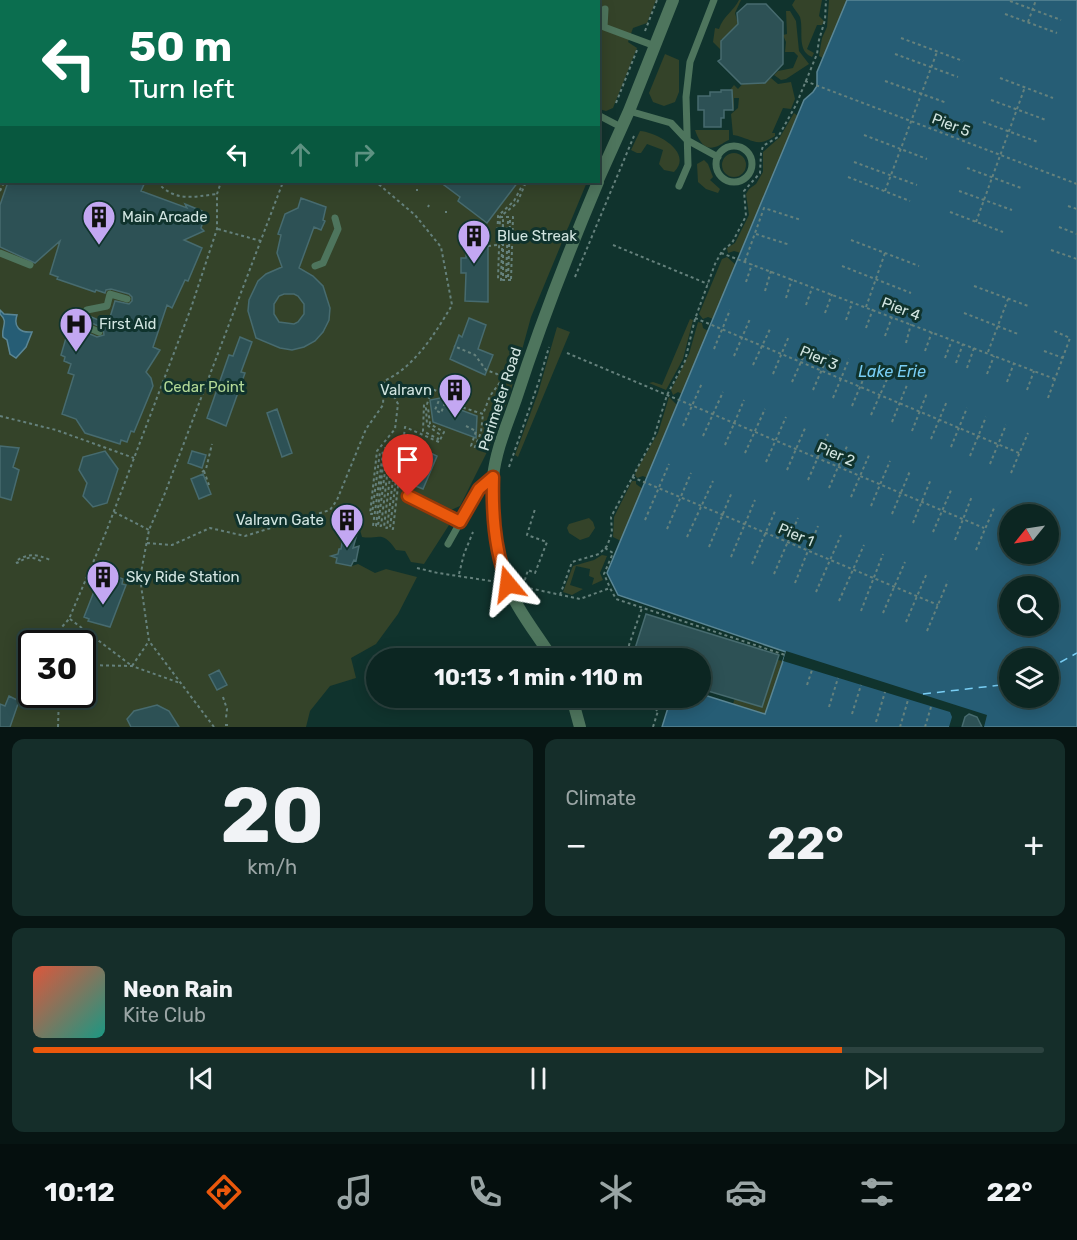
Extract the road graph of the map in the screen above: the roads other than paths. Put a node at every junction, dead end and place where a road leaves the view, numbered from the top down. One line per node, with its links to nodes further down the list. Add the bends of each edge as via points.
1 (673, 0): 4 (street, Perimeter Road)
2 (714, 0): 8 (lane, via 690,62)
3 (605, 9): 4 (lane, via 604,27)
4 (655, 46): 5 (street, Perimeter Road)
5 (629, 111): 7 (street, Perimeter Road); 8 (lane, via 671,123)
6 (600, 116): 7 (lane)
7 (621, 127): 10 (street, Perimeter Road)
8 (687, 140): 9 (lane); 12 (lane, via 687,165)
9 (718, 157): 9 (lane, via 717,170 726,180 739,182 752,168 750,155 740,147 727,148)
10 (600, 176)
11 (597, 183): 21 (street, Perimeter Road, via 537,332 499,443)
12 (679, 186)
13 (335, 218): 16 (lane, via 338,229 323,263)
14 (0, 253): 15 (lane)
15 (30, 265)
16 (315, 266)
17 (127, 299): 18 (lane, via 110,294 107,306)
18 (87, 310)
19 (85, 326): 20 (lane)
20 (99, 332)
21 (493, 477): 23 (lane, via 479,489); 25 (street, Perimeter Road, via 495,534 503,573 513,582 516,604)
22 (408, 496): 23 (lane)
23 (460, 522): 24 (lane)
24 (448, 544)
25 (545, 648)
26 (575, 708): 27 (street)
27 (580, 727)

